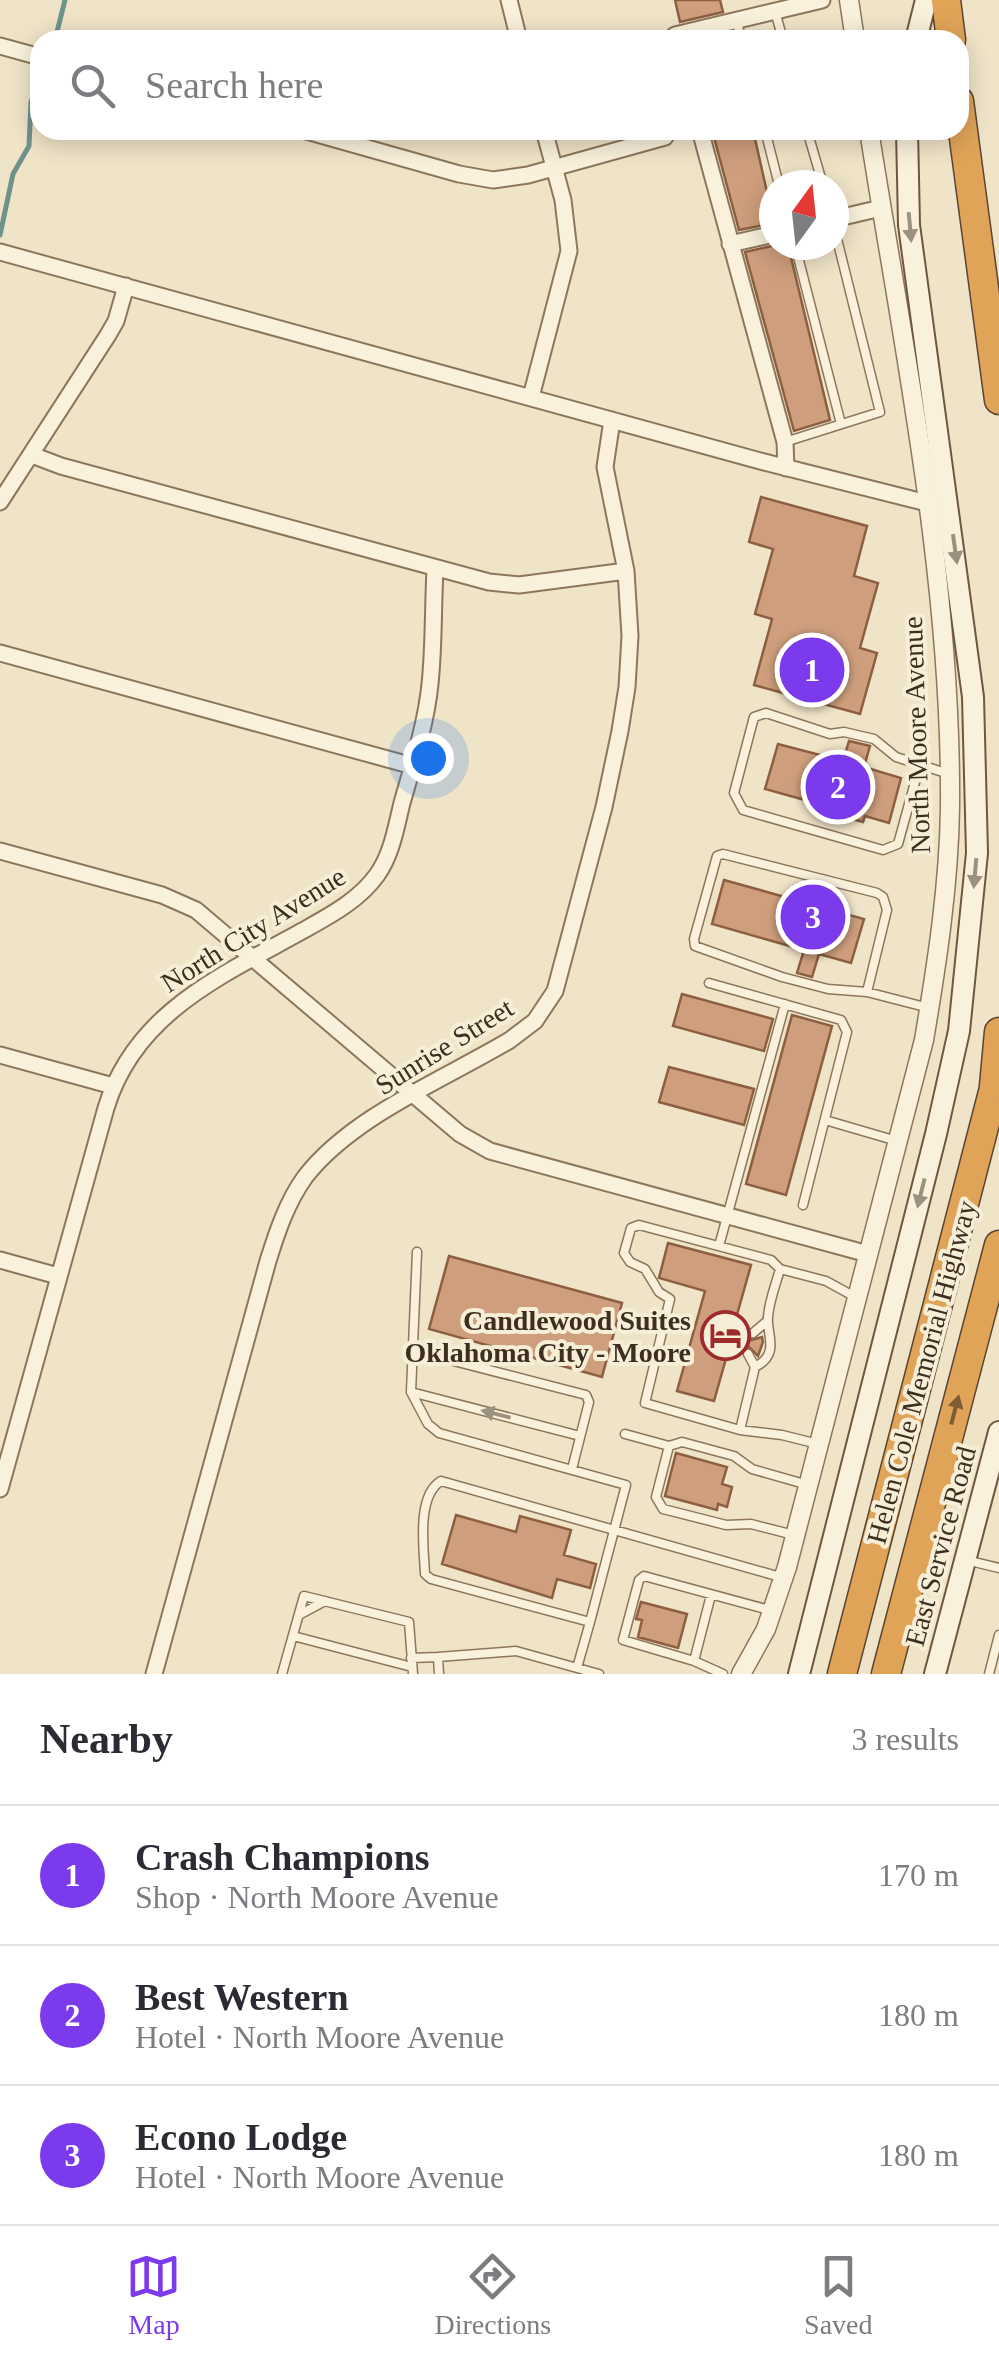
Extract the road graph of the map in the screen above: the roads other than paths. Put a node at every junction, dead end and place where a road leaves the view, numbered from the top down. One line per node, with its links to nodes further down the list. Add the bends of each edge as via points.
1 (509, 0): 8 (street)
2 (822, 0): 6 (street)
3 (849, 0): 12 (street)
4 (926, 0): 13 (main road)
5 (946, 0): 14 (highway)
6 (775, 11): 7 (street); 11 (lane)
7 (736, 20): 9 (street); 10 (lane)
8 (516, 30)
9 (695, 30)
10 (739, 30)
11 (780, 30)
12 (854, 30)
13 (918, 30)
14 (950, 30)
15 (0, 46): 16 (street)
16 (30, 54)
17 (340, 140): 26 (street, via 480,178)
18 (547, 140): 26 (street)
19 (655, 140): 26 (street)
20 (703, 140): 32 (street)
21 (768, 140): 27 (lane)
22 (811, 140): 28 (lane)
23 (871, 140): 29 (street, North Moore Avenue)
24 (907, 140): 114 (main road, one-way to 114, via 909,225 973,697 976,852 955,1048)
25 (964, 140): 38 (highway)
26 (554, 168): 37 (street, via 569,251)
27 (776, 170)
28 (818, 170)
29 (881, 208): 30 (street); 45 (street, North Moore Avenue)
30 (849, 216)
31 (759, 237): 32 (street)
32 (730, 244): 41 (street)
33 (0, 252): 36 (street)
34 (799, 260): 40 (lane)
35 (842, 260): 40 (lane, via 880,412)
36 (126, 286): 37 (street); 42 (street, via 116,321)
37 (530, 397): 39 (street)
38 (999, 400)
39 (612, 420): 43 (street); 47 (street, Sunrise Street, via 606,467)
40 (841, 424): 41 (lane)
41 (785, 442): 43 (street)
42 (32, 455): 44 (street); 46 (street)
43 (786, 468): 45 (street)
44 (0, 502)
45 (927, 504): 51 (street, North Moore Avenue, via 947,677)
46 (435, 569): 47 (street, via 519,585); 50 (street, North City Avenue, via 430,687)
47 (626, 571): 62 (street, Sunrise Street, via 628,688 555,991 525,1030)
48 (0, 653): 50 (street)
49 (920, 764): 49 (lane, via 874,740 766,714 754,716 734,794 743,810 882,850 898,844); 51 (lane)
50 (412, 766): 53 (street, North City Avenue, via 375,878 332,914)
51 (950, 774): 57 (street, North Moore Avenue, via 948,858)
52 (0, 850): 53 (street, via 185,904)
53 (255, 957): 61 (street, North City Avenue, via 208,982 157,1022); 62 (street)
54 (709, 982): 56 (lane)
55 (867, 992): 55 (lane, via 813,986 695,946 718,856 883,897 887,910); 57 (lane)
56 (786, 1004): 63 (lane, via 841,1020 847,1032); 66 (lane)
57 (929, 1008): 64 (street, North Moore Avenue)
58 (999, 1032): 60 (highway, Helen Cole Memorial Highway)
59 (0, 1056): 61 (street)
60 (996, 1081): 115 (highway, Helen Cole Memorial Highway)
61 (112, 1086): 73 (street, North City Avenue)
62 (414, 1095): 66 (street, via 490,1151); 107 (street, Sunrise Street, via 346,1136 320,1159 289,1204)
63 (825, 1120): 64 (lane); 65 (lane)
64 (898, 1141): 70 (street, North Moore Avenue)
65 (802, 1205)
66 (728, 1216): 68 (lane); 70 (street)
67 (999, 1244): 116 (highway, Helen Cole Memorial Highway, one-way to 67)
68 (719, 1246): 72 (lane, via 771,1260); 81 (lane, via 640,1225 631,1228 624,1254 670,1299 645,1403)
69 (416, 1252): 77 (lane)
70 (868, 1254): 74 (street, North Moore Avenue)
71 (0, 1260): 73 (street)
72 (780, 1269): 74 (lane); 75 (lane)
73 (58, 1276): 89 (street, North City Avenue)
74 (857, 1298): 85 (street, North Moore Avenue)
75 (766, 1322): 76 (lane); 79 (lane, via 772,1339)
76 (753, 1333)
77 (412, 1350): 80 (lane); 84 (lane, via 586,1396)
78 (748, 1354): 79 (lane)
79 (756, 1367): 81 (lane)
80 (412, 1392): 84 (lane, one-way to 80); 87 (lane, via 439,1433)
81 (740, 1430): 85 (lane)
82 (999, 1432): 92 (main road, East Service Road)
83 (625, 1434): 86 (lane)
84 (580, 1436): 87 (lane)
85 (819, 1444): 88 (street, North Moore Avenue)
86 (669, 1446): 88 (lane, via 682,1442 734,1456 752,1469); 91 (lane, via 656,1496 663,1508)
87 (572, 1469): 90 (lane, via 626,1485)
88 (808, 1485): 91 (street, North Moore Avenue)
89 (0, 1489)
90 (614, 1532): 94 (lane); 99 (lane); 99 (lane, via 442,1481 426,1508 430,1579)
91 (795, 1536): 94 (street, North Moore Avenue)
92 (966, 1560): 93 (lane); 117 (main road, East Service Road)
93 (999, 1568)
94 (784, 1578): 97 (street, North Moore Avenue)
95 (710, 1594): 97 (lane); 103 (lane); 103 (lane, via 640,1578 627,1624 624,1642)
96 (325, 1601): 98 (lane); 98 (lane, via 304,1596); 105 (lane, via 409,1622)
97 (773, 1611): 113 (street, North Moore Avenue)
98 (298, 1615): 101 (lane)
99 (590, 1622): 106 (lane)
100 (999, 1635): 118 (lane)
101 (293, 1636): 105 (lane); 108 (lane)
102 (438, 1657): 104 (lane, via 516,1651); 105 (lane); 109 (lane)
103 (694, 1661): 112 (lane)
104 (557, 1664): 106 (lane); 110 (lane)
105 (412, 1666)
106 (577, 1668): 111 (lane)
107 (154, 1674)
108 (282, 1674)
109 (440, 1674)
110 (554, 1674)
111 (599, 1674)
112 (723, 1674)
113 (741, 1674)
114 (798, 1674)
115 (842, 1674)
116 (886, 1674)
117 (935, 1674)
118 (989, 1674)

